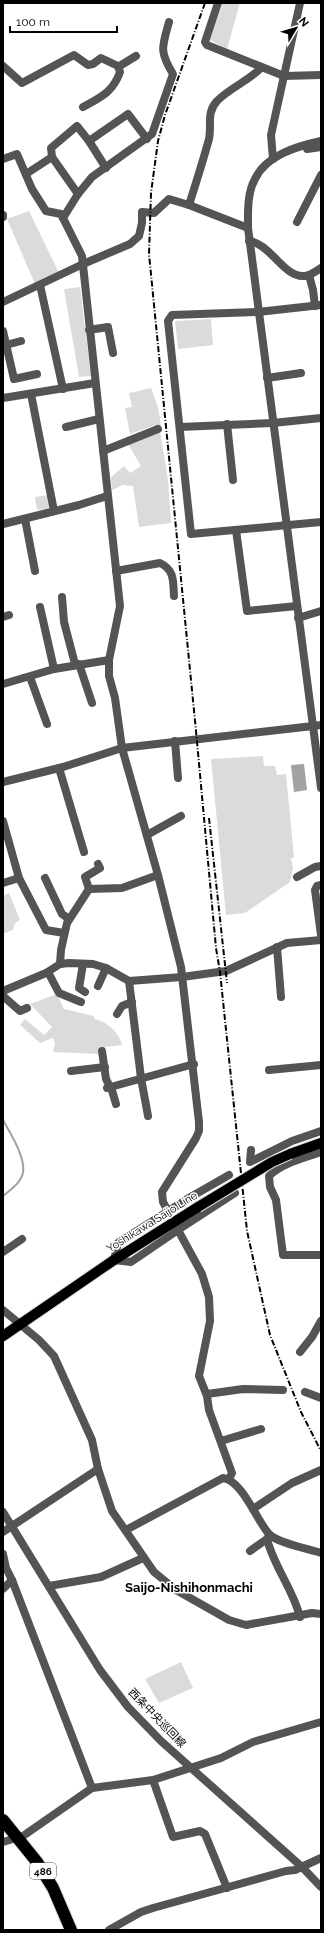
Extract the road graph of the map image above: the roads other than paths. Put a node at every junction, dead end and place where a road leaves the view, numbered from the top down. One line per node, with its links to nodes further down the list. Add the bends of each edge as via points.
1 (218, 3): 7 (street, via 205,42)
2 (300, 3): 9 (street)
3 (169, 22): 11 (street, via 162,47 165,60 173,74 152,134)
4 (136, 56): 6 (street)
5 (3, 66): 6 (street, via 22,83 74,55 88,65 102,58)
6 (118, 67): 10 (street, via 120,72 114,86)
7 (261, 68): 9 (street); 23 (street, via 250,79 232,88 212,110 209,118 209,137)
8 (321, 75): 9 (street)
9 (284, 76): 17 (street, via 271,135)
10 (83, 107)
11 (147, 139): 12 (street, via 128,114); 19 (street)
12 (89, 140): 16 (street, via 77,126 51,148); 19 (street)
13 (321, 141): 15 (street)
14 (321, 147): 15 (street)
15 (288, 152): 17 (street)
16 (52, 157): 20 (street); 22 (street)
17 (273, 159): 26 (street, via 261,170 252,185 248,206)
18 (3, 160): 20 (street, via 17,154)
19 (106, 168): 22 (street, via 92,177)
20 (26, 174): 24 (street, via 46,211 61,214)
21 (321, 175): 25 (street)
22 (78, 194): 24 (street)
23 (189, 204): 26 (street); 28 (street, via 169,199 154,213 142,212 139,236 130,244)
24 (63, 218): 28 (street, via 82,256)
25 (297, 222)
26 (248, 228): 27 (street)
27 (249, 241): 30 (street, via 257,242 291,273); 34 (street)
28 (83, 264): 31 (street); 35 (street)
29 (321, 268): 30 (street)
30 (309, 275): 33 (street)
31 (40, 285): 32 (street); 44 (street)
32 (4, 300)
33 (318, 306): 34 (street)
34 (258, 312): 42 (street); 52 (street, via 172,315 168,321)
35 (89, 330): 39 (street, via 108,327); 43 (street)
36 (3, 331): 38 (street)
37 (21, 341): 38 (street)
38 (6, 345): 41 (street, via 14,379)
39 (113, 353)
40 (302, 373): 42 (street)
41 (37, 374)
42 (267, 378): 49 (street)
43 (95, 384): 44 (street); 48 (street)
44 (63, 389): 45 (street)
45 (30, 394): 46 (street); 57 (street)
46 (3, 398)
47 (321, 418): 49 (street)
48 (99, 419): 51 (street); 54 (street)
49 (273, 423): 50 (street); 61 (street)
50 (227, 424): 52 (street); 55 (street)
51 (66, 427)
52 (180, 427): 62 (street, via 191,534)
53 (158, 429): 54 (street)
54 (103, 450): 56 (street)
55 (233, 480)
56 (107, 496): 57 (street); 64 (street)
57 (54, 511): 58 (street)
58 (26, 519): 60 (street); 63 (street)
59 (321, 522): 61 (street)
60 (3, 524)
61 (286, 525): 62 (street); 67 (street)
62 (236, 530): 67 (street, via 247,611)
63 (35, 570)
64 (116, 571): 65 (street, via 160,563 167,566 173,573); 71 (street, via 120,606)
65 (174, 596)
66 (62, 597): 72 (street, via 64,622)
67 (297, 606): 70 (street)
68 (40, 607): 73 (street)
69 (321, 611): 70 (street)
70 (298, 618): 78 (street)
71 (109, 660): 72 (street); 80 (street, via 108,676 115,698)
72 (77, 664): 73 (street); 76 (street)
73 (54, 669): 74 (street)
74 (30, 677): 75 (street); 77 (street)
75 (3, 684)
76 (92, 703)
77 (47, 724)
78 (317, 725): 79 (street); 84 (street)
79 (175, 741): 80 (street); 82 (street)
80 (122, 748): 81 (street); 87 (street)
81 (59, 768): 83 (street); 88 (street)
82 (178, 778)
83 (3, 782)
84 (321, 788)
85 (181, 816): 87 (street)
86 (3, 821): 93 (street)
87 (147, 835): 91 (street)
88 (84, 852)
89 (98, 864): 97 (street, via 100,868 85,877)
90 (321, 866): 92 (street, via 314,867)
91 (158, 875): 97 (street, via 122,888); 107 (street)
92 (297, 877)
93 (19, 878): 95 (street); 99 (street, via 46,930)
94 (45, 878): 98 (street, via 62,914)
95 (3, 882)
96 (321, 885): 100 (street, via 315,890)
97 (89, 889): 98 (street)
98 (69, 919): 99 (street)
99 (64, 933): 103 (street)
100 (321, 935)
101 (321, 940): 102 (street, via 287,943)
102 (277, 947): 107 (street, via 226,971); 112 (street)
103 (60, 964): 104 (street); 106 (street)
104 (83, 964): 105 (street); 111 (street, via 79,988)
105 (106, 968): 108 (street); 109 (street)
106 (48, 972): 110 (street); 113 (street, via 59,993)
107 (182, 977): 108 (street); 118 (street)
108 (129, 981): 114 (street)
109 (98, 986)
110 (3, 992): 115 (street, via 20,1011)
111 (85, 992)
112 (281, 997)
113 (81, 1002)
114 (132, 1002): 116 (street, via 122,1006); 123 (street)
115 (27, 1008)
116 (117, 1014)
117 (102, 1051): 120 (street)
118 (194, 1064): 123 (street); 137 (street, via 199,1130 162,1192 163,1202)
119 (321, 1065): 121 (street)
120 (105, 1067): 122 (street); 124 (street, via 106,1080)
121 (269, 1070)
122 (71, 1071)
123 (141, 1078): 124 (street); 126 (street)
124 (110, 1087): 125 (street)
125 (116, 1104)
126 (148, 1116)
127 (321, 1131): 131 (street)
128 (321, 1143): 142 (main road, Yoshikawa Saijo Line, bridge, via 272,1162)
129 (251, 1150): 131 (street, via 250,1162)
130 (321, 1152): 132 (street, via 300,1159)
131 (261, 1156): 132 (street)
132 (271, 1174): 141 (street, via 269,1182 276,1200 283,1255)
133 (229, 1175): 134 (street)
134 (210, 1186): 136 (street); 137 (street)
135 (235, 1193): 136 (street)
136 (220, 1202): 138 (street)
137 (168, 1211): 142 (street, via 118,1243)
138 (178, 1230): 142 (street, via 131,1262); 150 (street, via 202,1274 209,1297 210,1321 199,1376)
139 (22, 1239): 140 (street)
140 (3, 1252)
141 (321, 1255)
142 (114, 1260): 145 (main road, Yoshikawa Saijo Line)
143 (3, 1310): 145 (street)
144 (321, 1321): 147 (street)
145 (20, 1324): 146 (main road, Yoshikawa Saijo Line); 154 (street, via 54,1356 92,1440)
146 (3, 1336)
147 (300, 1352)
148 (283, 1390): 150 (street, via 244,1389)
149 (305, 1392): 151 (street)
150 (207, 1394): 153 (street, via 209,1410)
151 (321, 1398)
152 (261, 1429): 153 (street)
153 (221, 1441): 156 (street, via 232,1473)
154 (98, 1469): 159 (street); 160 (street, via 112,1510)
155 (321, 1470): 157 (street, via 292,1483)
156 (229, 1479): 157 (street); 160 (street, via 223,1478)
157 (253, 1509): 162 (street)
158 (3, 1512): 159 (street, 西条中央巡回線)
159 (12, 1526): 161 (street); 168 (street, 西条中央巡回線)
160 (126, 1530): 166 (street)
161 (3, 1532)
162 (268, 1537): 163 (street); 164 (street); 171 (street, via 272,1559 294,1596)
163 (250, 1551)
164 (321, 1553)
165 (3, 1554): 167 (street)
166 (143, 1558): 168 (street, via 102,1577); 171 (street, via 154,1572 176,1590 229,1620 246,1625)
167 (12, 1580): 169 (street); 175 (street)
168 (49, 1586): 173 (street, 西条中央巡回線, via 100,1670 128,1707)
169 (3, 1589)
170 (321, 1614): 171 (street, via 312,1613)
171 (300, 1617)
172 (321, 1722): 173 (street, via 253,1742 221,1758)
173 (190, 1767): 174 (street); 180 (street, 西条中央巡回線)
174 (153, 1780): 175 (street); 182 (street, via 173,1837 200,1831 205,1834)
175 (92, 1788): 177 (street)
176 (3, 1820): 177 (highway, 486)
177 (18, 1838): 178 (street); 183 (highway, 486, via 53,1888)
178 (3, 1842)
179 (321, 1858): 180 (street)
180 (302, 1867): 181 (street, 西条中央巡回線); 182 (street)
181 (321, 1887)
182 (227, 1888): 184 (street, via 147,1910)
183 (71, 1930)
184 (109, 1930)

